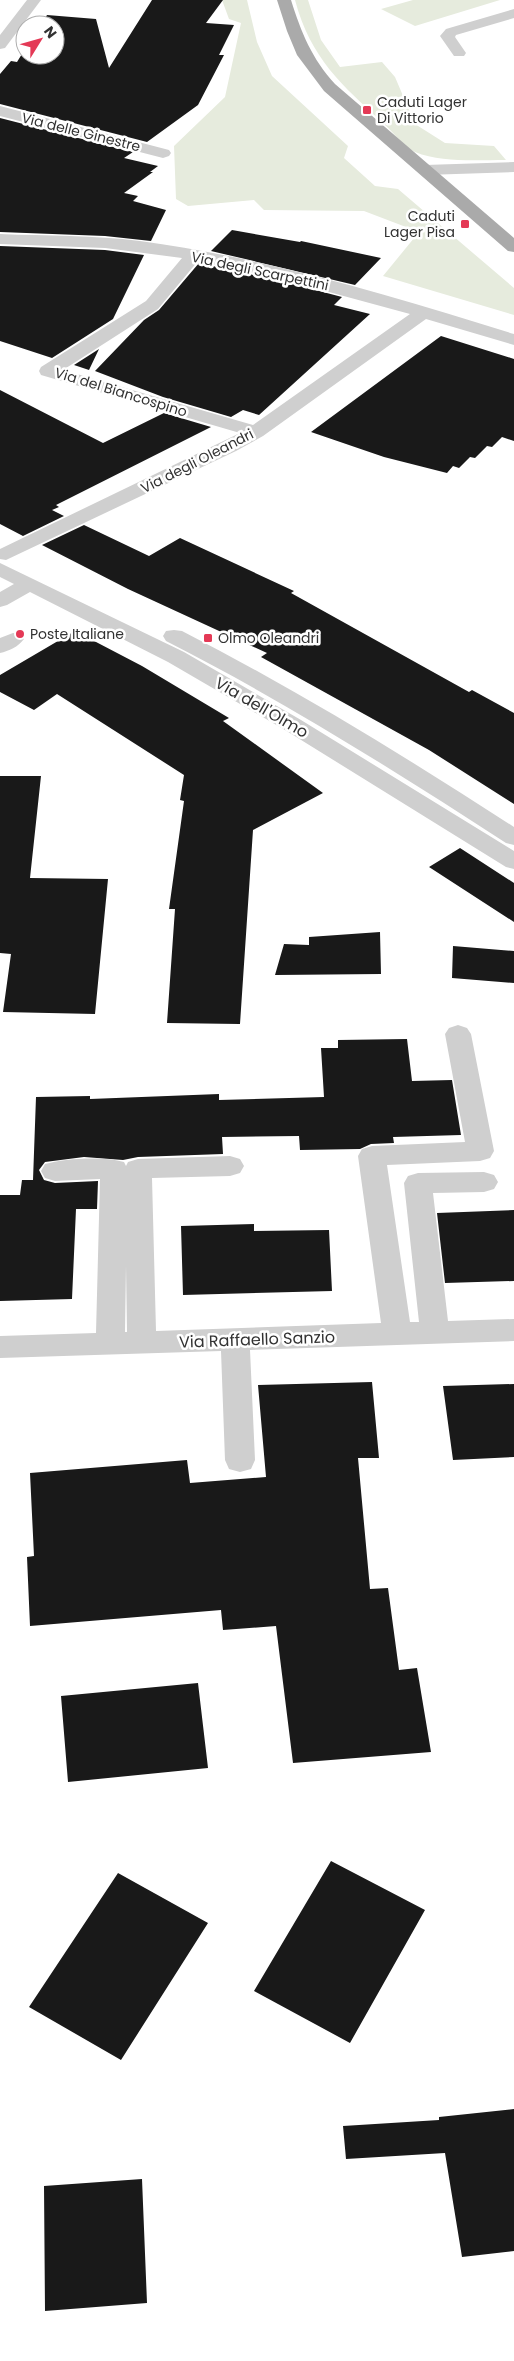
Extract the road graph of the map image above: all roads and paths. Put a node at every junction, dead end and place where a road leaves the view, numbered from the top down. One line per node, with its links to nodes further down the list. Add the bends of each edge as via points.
1 (34, 0): 4 (street)
2 (284, 0): 9 (main road, via 297,43 319,77)
3 (514, 12): 5 (street, via 451,32 447,36)
4 (0, 45)
5 (458, 53)
6 (0, 111): 7 (street, Via delle Ginestre)
7 (162, 153)
8 (514, 168): 9 (street)
9 (425, 170): 11 (main road)
10 (0, 239): 12 (street, Via degli Scarpettini, via 120,244)
11 (514, 247)
12 (193, 256): 13 (street, Via degli Scarpettini, via 318,283); 15 (street, Via del Biancospino, via 152,305 48,371)
13 (424, 312): 14 (street, Via degli Scarpettini); 15 (street, Via degli Oleandri)
14 (514, 340)
15 (256, 432): 16 (street, Via degli Oleandri)
16 (2, 558): 17 (street, Via dell'Olmo); 19 (street, Via dell'Olmo, via 195,646 288,697)
17 (29, 584): 18 (street); 20 (street, Via dell'Olmo, via 176,657 293,725)
18 (0, 601)
19 (514, 838)
20 (514, 862)
21 (458, 1034): 27 (street, via 480,1151 372,1156)
22 (230, 1166): 29 (street, via 138,1169)
23 (55, 1170): 30 (street, via 114,1170)
24 (484, 1182): 26 (street, via 418,1183)
25 (514, 1330): 26 (street, Via Raffaello Sanzio)
26 (435, 1333): 27 (street, Via Raffaello Sanzio)
27 (397, 1334): 28 (street, Via Raffaello Sanzio)
28 (235, 1339): 29 (street, Via Raffaello Sanzio); 32 (street)
29 (142, 1342): 30 (street, Via Raffaello Sanzio)
30 (110, 1344): 31 (street, Via Raffaello Sanzio)
31 (0, 1347)
32 (240, 1460)

